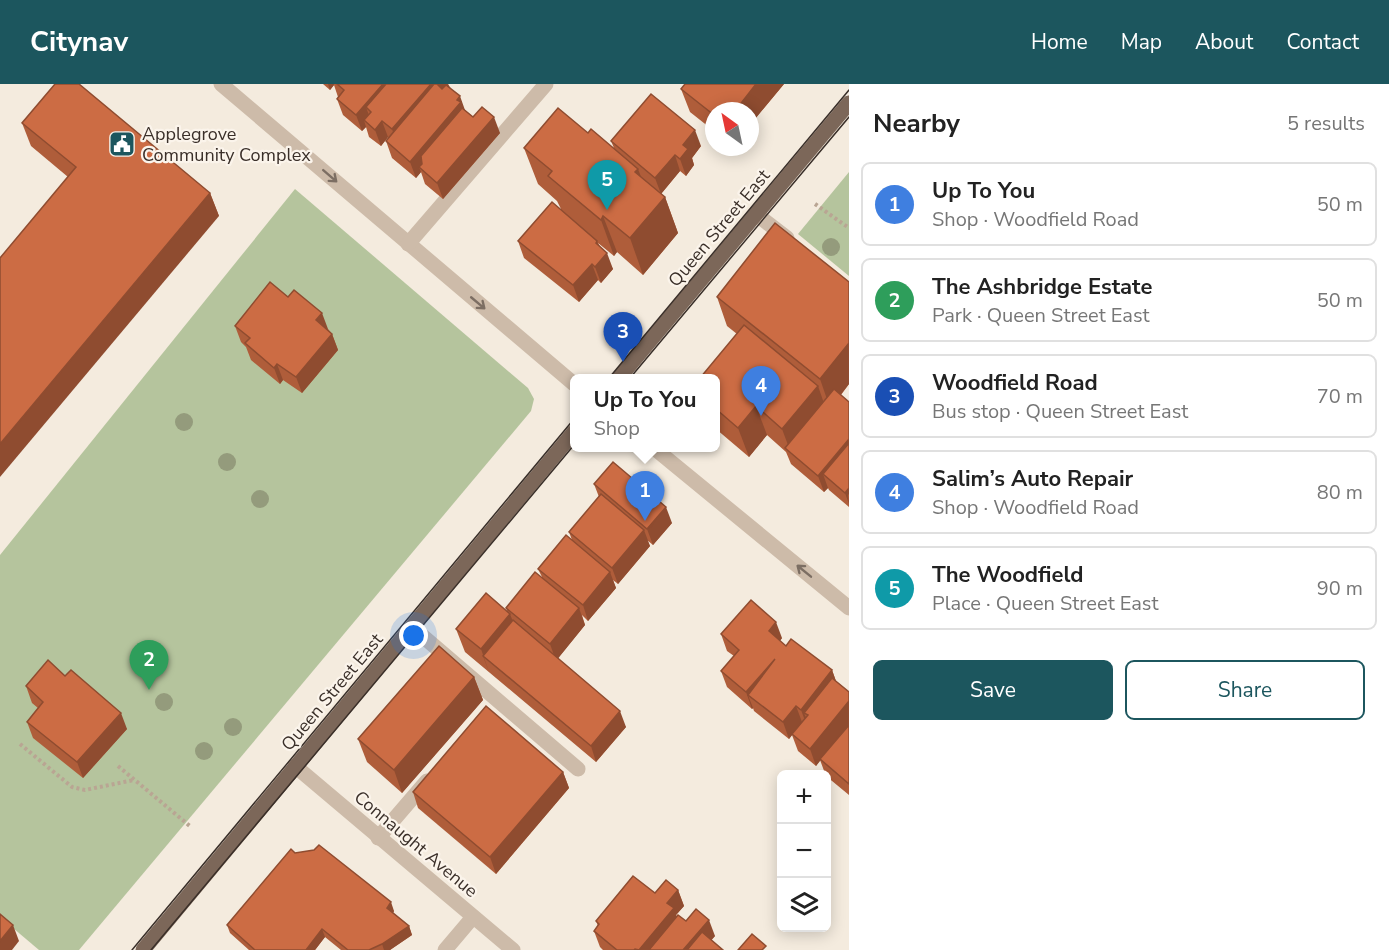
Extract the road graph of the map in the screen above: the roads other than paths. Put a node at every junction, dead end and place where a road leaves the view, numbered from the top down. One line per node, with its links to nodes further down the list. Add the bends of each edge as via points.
1 (221, 84): 5 (street, one-way to 5)
2 (546, 84): 5 (street)
3 (849, 103): 4 (main road, Queen Street East)
4 (756, 214): 6 (street); 7 (main road, Queen Street East)
5 (408, 244): 8 (street, one-way to 8)
6 (796, 245)
7 (622, 374)
8 (570, 381)
9 (570, 437): 12 (main road, Queen Street East)
10 (660, 452): 11 (street, one-way to 10)
11 (849, 608)
12 (412, 627): 13 (main road, Queen Street East); 15 (street, via 493,703)
13 (295, 766): 16 (street, Connaught Avenue); 18 (main road, Queen Street East)
14 (438, 767): 16 (street)
15 (578, 769)
16 (378, 838): 17 (street, Connaught Avenue)
17 (473, 917): 19 (street); 20 (street, Connaught Avenue)
18 (143, 950)
19 (445, 950)
20 (513, 950)

